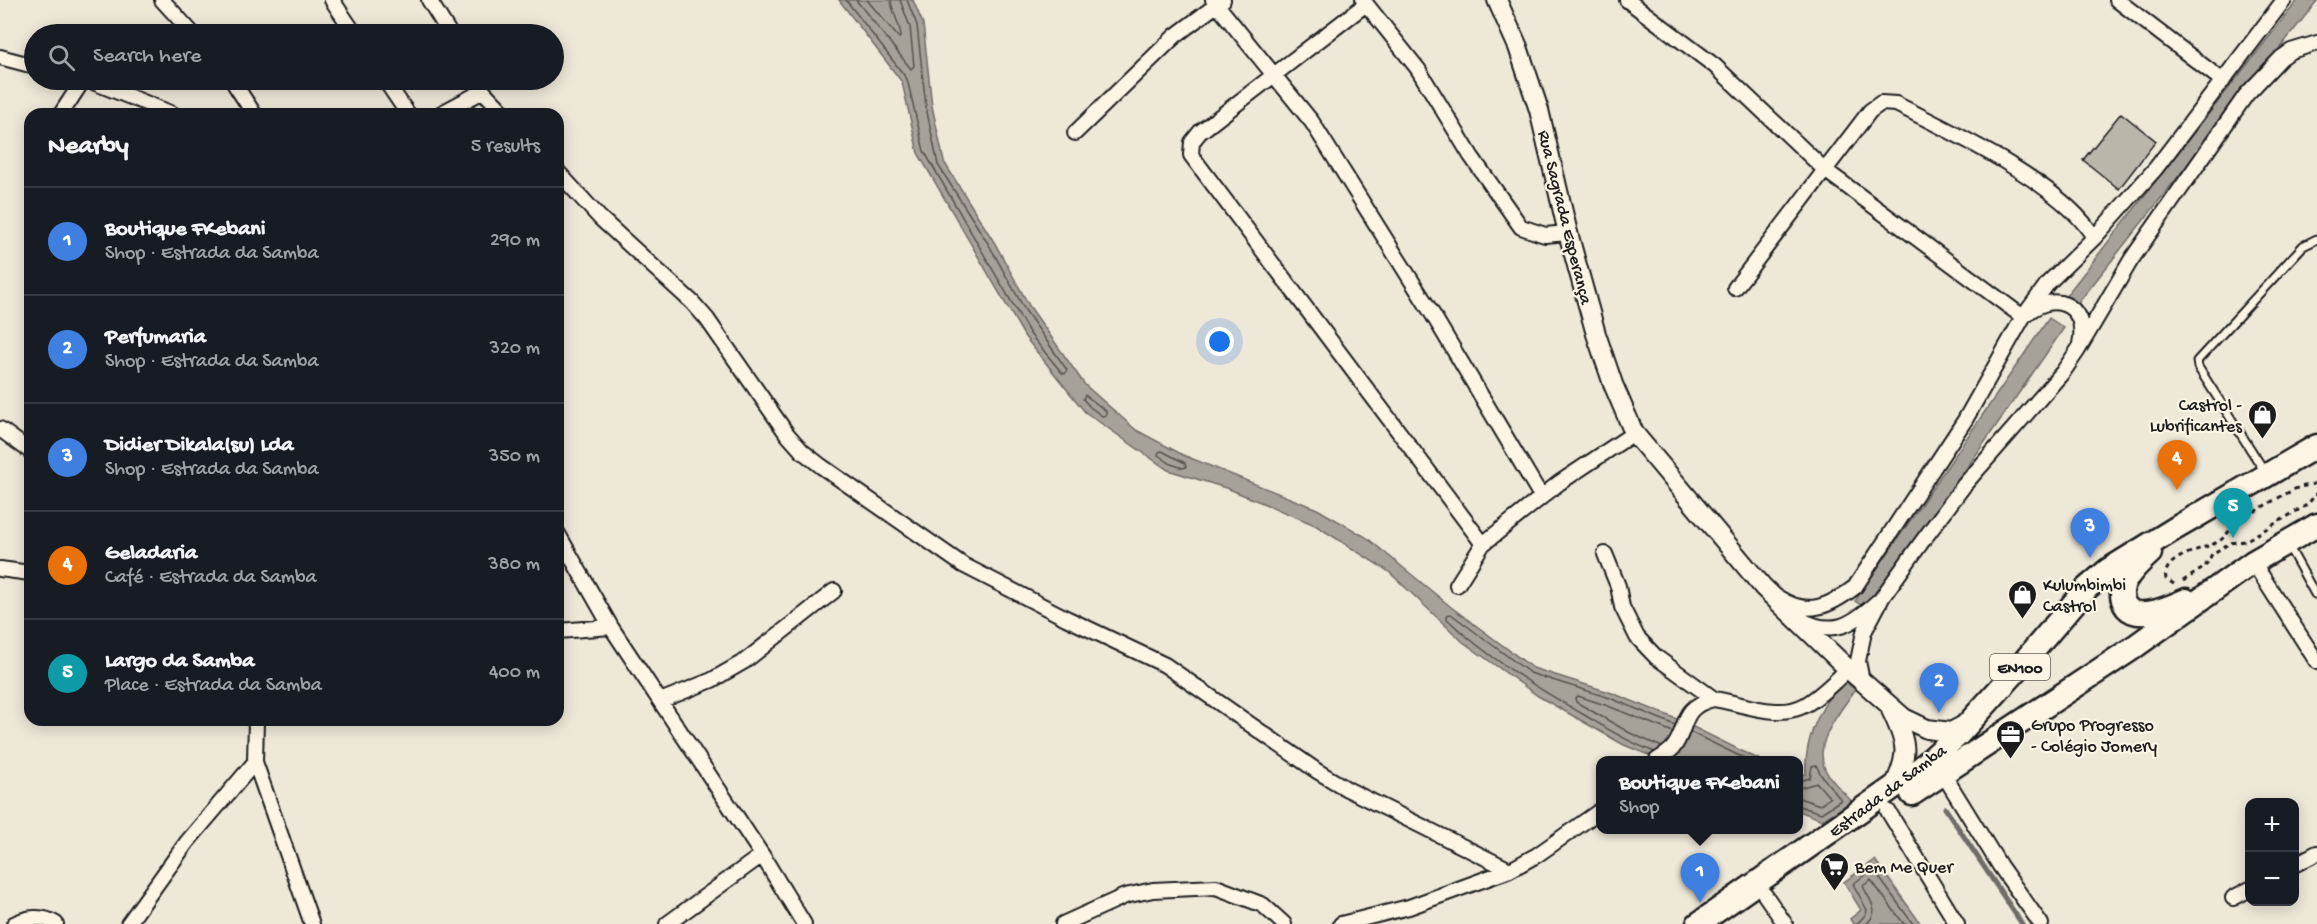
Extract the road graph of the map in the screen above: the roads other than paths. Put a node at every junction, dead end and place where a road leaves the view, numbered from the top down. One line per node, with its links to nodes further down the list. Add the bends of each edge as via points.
1 (162, 0): 10 (street)
2 (332, 0): 11 (street)
3 (429, 0): 12 (street)
4 (1497, 0): 33 (street, Rua Sagrada Esperança, via 1539,110)
5 (1627, 0): 31 (street, via 1715,66)
6 (2117, 0): 17 (street)
7 (2284, 0): 17 (street)
8 (1218, 1): 16 (street); 30 (street, via 1175,36)
9 (1365, 2): 16 (street); 33 (street, via 1418,69 1471,156 1521,227 1545,235)
10 (184, 24)
11 (348, 24)
12 (444, 24)
13 (2317, 43): 38 (street, via 2281,58 2246,95 2131,260)
14 (0, 57): 15 (street)
15 (24, 63)
16 (1273, 75): 44 (street, via 1312,122); 48 (street, via 1200,132 1192,142 1191,155)
17 (2223, 81): 34 (street, via 2156,168)
18 (79, 90): 24 (street)
19 (112, 90): 25 (street)
20 (238, 90): 26 (street)
21 (392, 90): 27 (street)
22 (473, 90): 28 (street)
23 (484, 90): 29 (street)
24 (65, 108)
25 (158, 108)
26 (250, 108)
27 (404, 108)
28 (448, 108)
29 (500, 108)
30 (1075, 133)
31 (1825, 170): 34 (street, via 1875,106 1896,104 1989,153 2045,189 2088,226); 36 (street); 37 (street)
32 (564, 179): 79 (street, via 600,218 692,302 787,434 821,466 963,565 1165,665 1347,789)
33 (1568, 233): 40 (street, Rua Sagrada Esperança, via 1613,384)
34 (2094, 238): 37 (street, via 2048,283)
35 (2317, 239): 43 (lane, via 2303,246 2197,361)
36 (1735, 288)
37 (2023, 317): 38 (street, via 2046,302 2064,304 2078,316); 56 (street, via 1965,420 1855,587 1835,603 1803,608 1788,604)
38 (2078, 350): 59 (street, via 1965,484)
39 (0, 429): 42 (street)
40 (1634, 433): 44 (street); 56 (street, Rua Sagrada Esperança)
41 (2317, 446): 43 (main road, Estrada da Samba / EN100)
42 (24, 447)
43 (2268, 476): 46 (main road, Estrada da Samba / EN100)
44 (1541, 496): 48 (street)
45 (2317, 525): 47 (main road, Estrada da Samba / EN100)
46 (2176, 528): 55 (main road, via 2124,582 2124,605 2144,614 2169,608); 68 (main road, Estrada da Samba / EN100, via 2108,570 2087,588)
47 (2286, 542): 51 (main road, Estrada da Samba / EN100); 58 (lane)
48 (1483, 544): 54 (street)
49 (564, 545): 61 (street)
50 (1605, 554): 65 (street, via 1622,607 1637,637 1656,657)
51 (2253, 562): 55 (main road, Estrada da Samba / EN100); 63 (street)
52 (0, 569): 53 (street)
53 (24, 572)
54 (1457, 585)
55 (2217, 586): 72 (main road, Estrada da Samba / EN100, via 2130,650)
56 (1763, 587): 60 (street, Rua Sagrada Esperança)
57 (834, 591): 66 (street, via 745,661 712,680)
58 (2317, 593)
59 (1883, 596): 60 (street, via 1851,624 1824,627); 64 (street, via 1864,632)
60 (1794, 615): 64 (street, Rua Sagrada Esperança)
61 (611, 627): 62 (street); 66 (street)
62 (564, 631)
63 (2317, 662)
64 (1855, 675): 65 (street, via 1796,709 1779,711); 67 (street, Rua Sagrada Esperança)
65 (1714, 699): 70 (street, via 1703,701 1672,750)
66 (660, 701): 77 (street)
67 (1888, 703): 68 (street, Rua Sagrada Esperança, via 1904,718 1927,729 1951,732); 73 (street, via 1906,750 1901,772)
68 (1970, 722): 73 (main road, Estrada da Samba / EN100)
69 (256, 726): 71 (street)
70 (1663, 756)
71 (255, 762): 85 (street, via 187,842); 86 (street)
72 (1942, 772): 73 (main road, Estrada da Samba / EN100); 96 (street)
73 (1880, 808): 75 (main road, Estrada da Samba / EN100); 95 (street)
74 (1596, 814): 79 (street)
75 (1829, 843): 81 (main road, Estrada da Samba / EN100); 92 (main road, Estrada da Samba / EN100)
76 (2317, 853): 78 (street)
77 (762, 855): 87 (street); 88 (street)
78 (2299, 863)
79 (1510, 870): 91 (street, via 1409,907)
80 (2245, 892): 82 (street)
81 (1765, 895): 93 (main road, Estrada da Samba / EN100); 94 (street)
82 (2233, 898)
83 (14, 924): 84 (street, via 27,918)
84 (56, 924)
85 (128, 924)
86 (312, 924)
87 (667, 924)
88 (804, 924)
89 (1064, 924): 90 (street, via 1125,896 1153,890 1216,887 1263,905)
90 (1284, 924)
91 (1341, 924)
92 (1698, 924)
93 (1723, 924)
94 (1785, 924)
95 (1957, 924)
96 (2041, 924)

